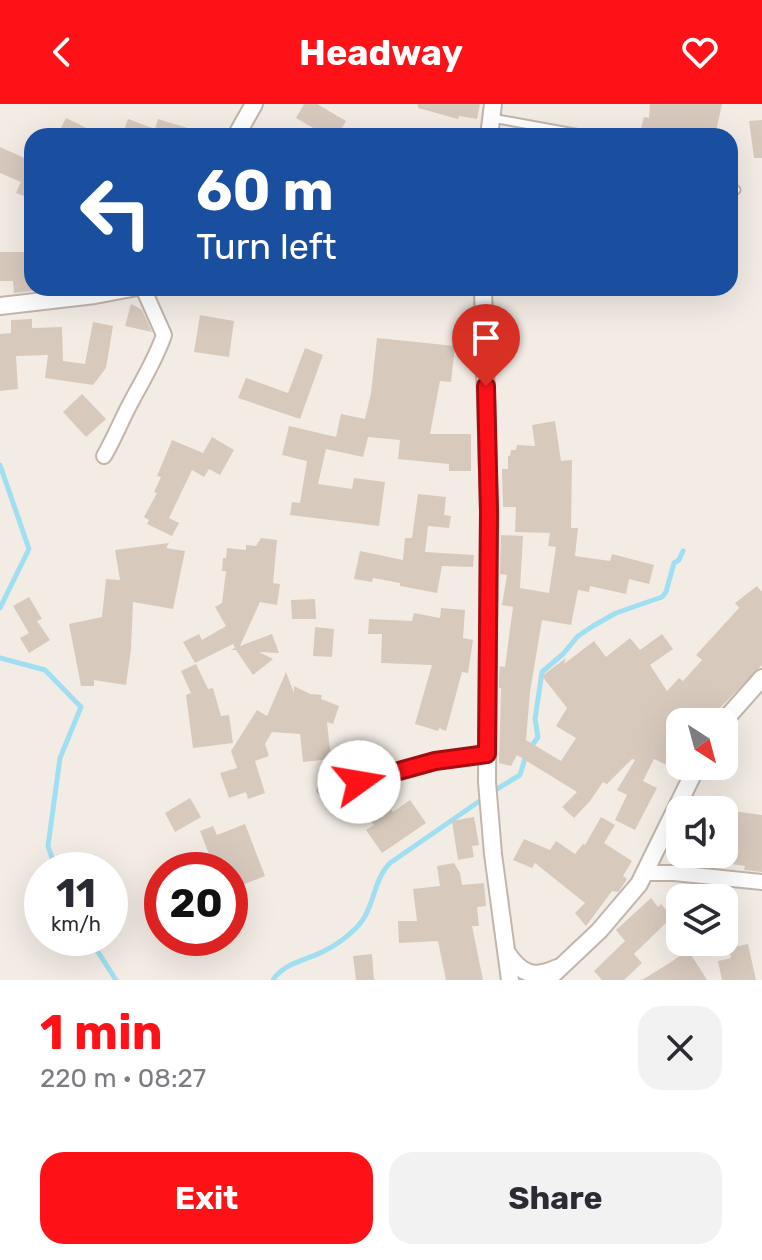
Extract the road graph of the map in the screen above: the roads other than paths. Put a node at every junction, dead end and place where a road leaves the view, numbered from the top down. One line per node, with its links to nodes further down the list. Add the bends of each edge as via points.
1 (254, 104): 3 (street)
2 (492, 111): 4 (lane)
3 (240, 128)
4 (559, 128)
5 (86, 296): 8 (street)
6 (147, 296): 9 (street, via 164,335)
7 (483, 296): 12 (street, via 489,512)
8 (0, 306)
9 (104, 456)
10 (762, 678): 11 (street)
11 (735, 708)
12 (487, 754): 14 (lane, via 435,761); 17 (street)
13 (690, 780): 15 (street)
14 (322, 790)
15 (645, 873): 16 (street); 18 (street, via 613,916)
16 (762, 882)
17 (506, 952): 18 (street, via 525,973 537,975); 19 (street)
18 (562, 966): 20 (street)
19 (510, 980)
20 (547, 980)

